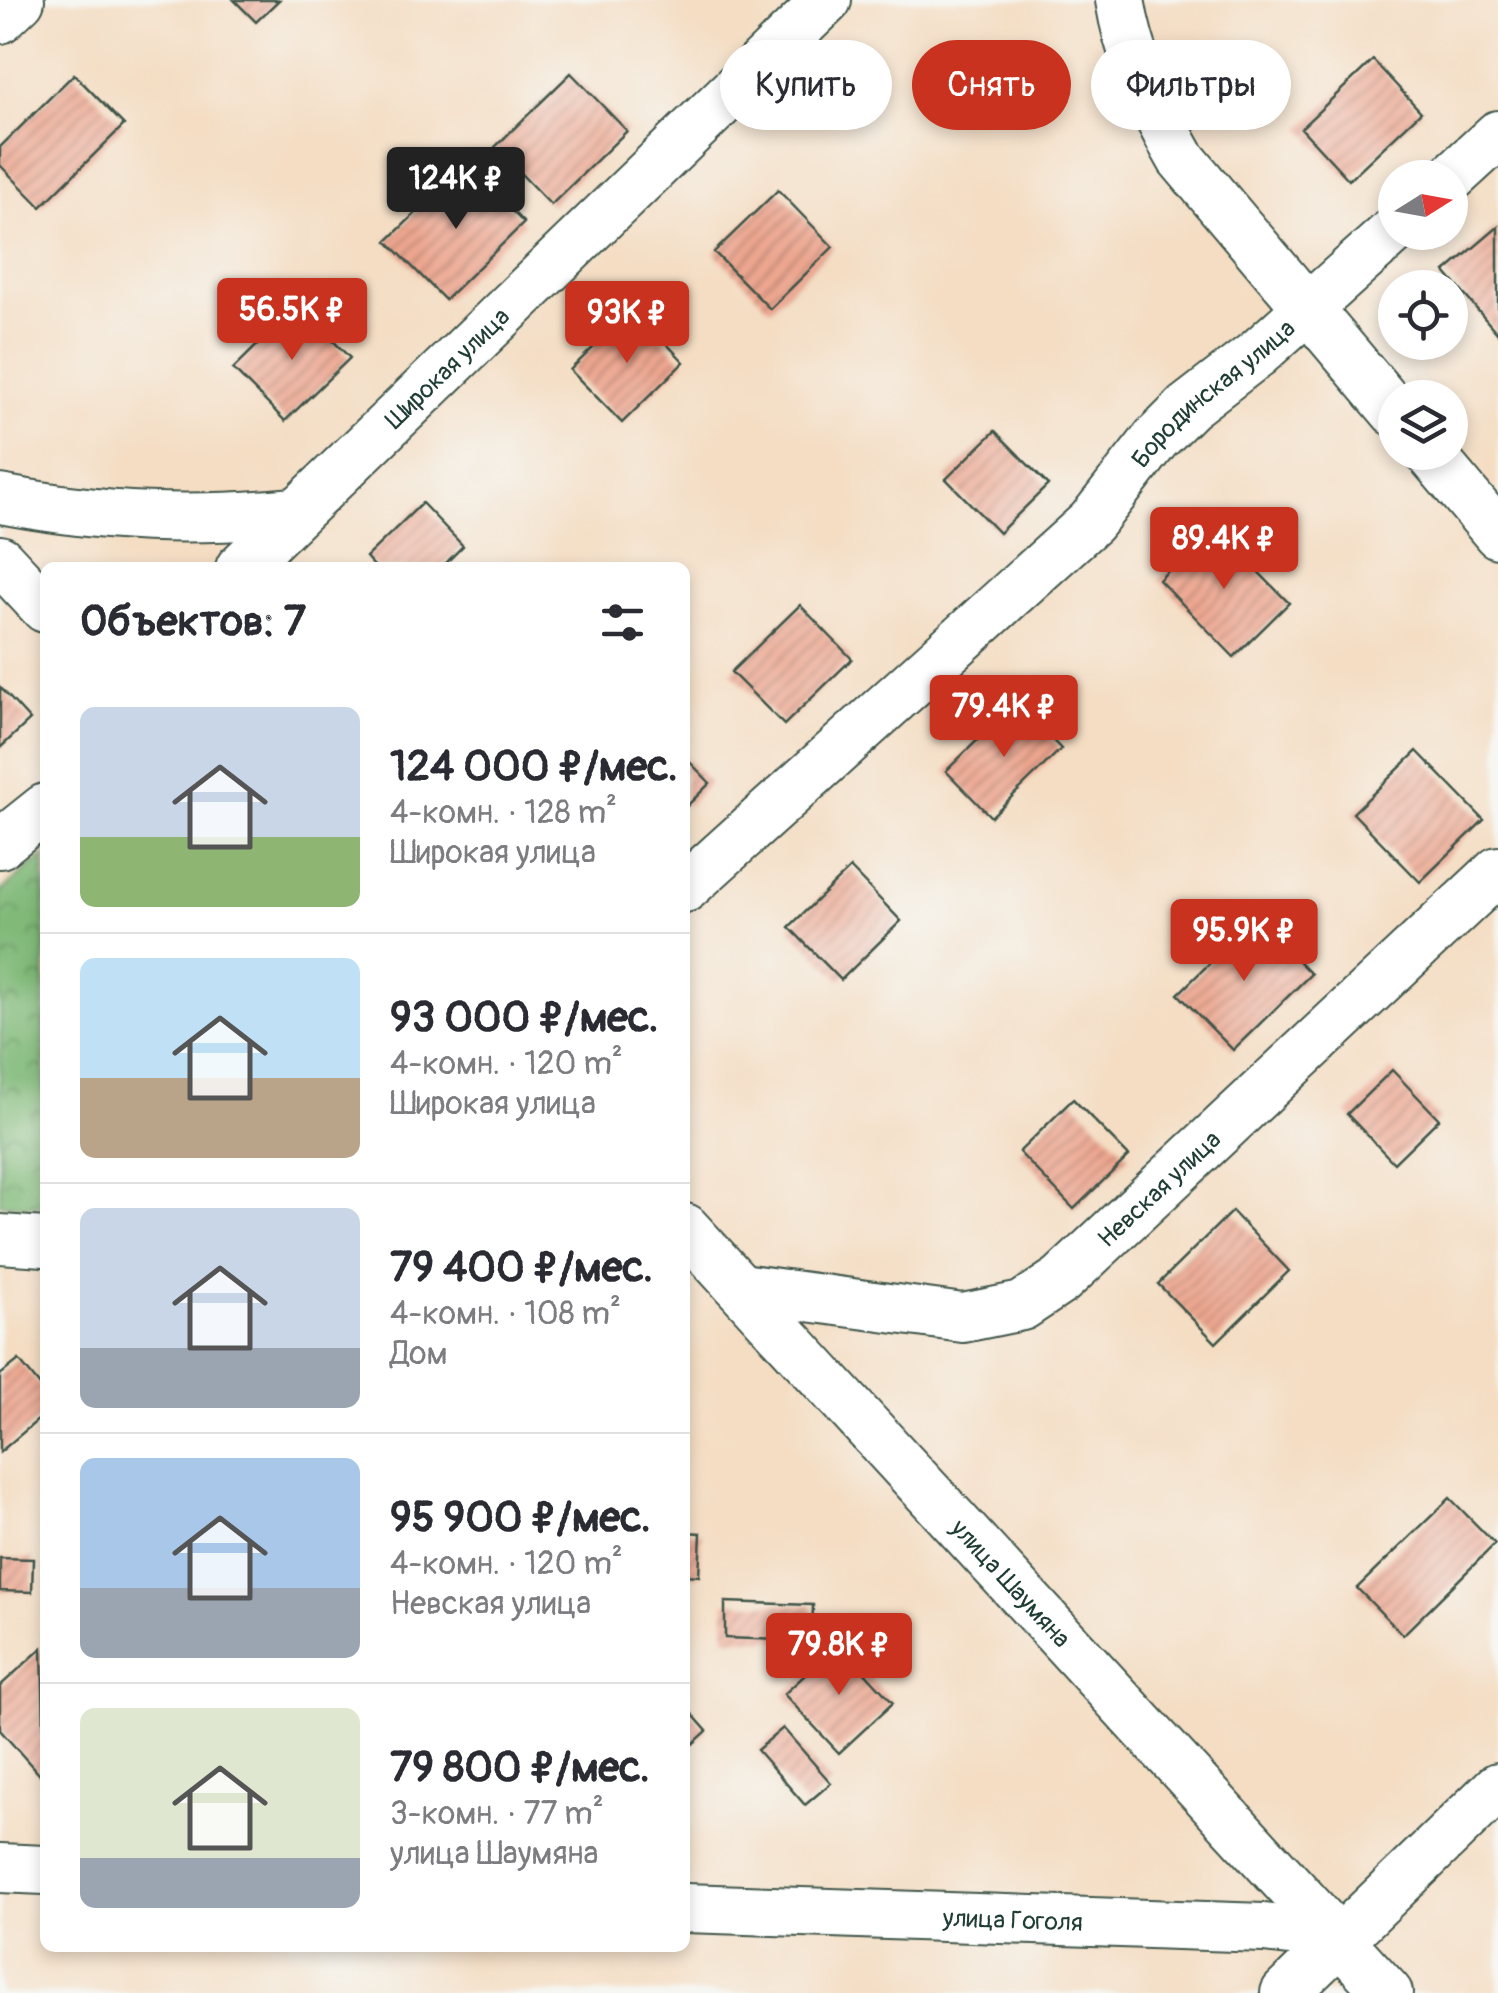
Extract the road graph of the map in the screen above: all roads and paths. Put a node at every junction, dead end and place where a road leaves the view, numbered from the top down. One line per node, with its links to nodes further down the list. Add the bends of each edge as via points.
1 (20, 0): 4 (street)
2 (827, 0): 12 (street, Широкая улица)
3 (1120, 0): 8 (street, via 1124,28 1181,158)
4 (0, 18)
5 (1498, 135): 6 (street)
6 (1468, 162)
7 (1378, 246): 8 (street, Бородинская улица)
8 (1309, 310): 9 (street); 20 (street, Бородинская улица, via 1188,407 1091,522)
9 (1378, 392)
10 (1444, 470): 13 (street)
11 (0, 499): 12 (street, via 90,516 203,520)
12 (296, 512): 15 (street, Широкая улица)
13 (1498, 534)
14 (0, 560): 16 (street)
15 (246, 562)
16 (40, 603)
17 (40, 812): 18 (street)
18 (0, 844)
19 (1498, 870): 24 (street, Невская улица, via 1061,1280 1022,1306 962,1318)
20 (690, 883)
21 (690, 1233): 24 (street, улица Шаумяна)
22 (0, 1239): 23 (street)
23 (40, 1242)
24 (740, 1288): 29 (street, улица Шаумяна)
25 (1498, 1787): 29 (street)
26 (0, 1868): 27 (street)
27 (40, 1870)
28 (690, 1908): 29 (street, улица Гоголя, via 1264,1928)
29 (1341, 1938): 30 (street); 31 (street, улица Шаумяна)
30 (1286, 1993)
31 (1388, 1993)

